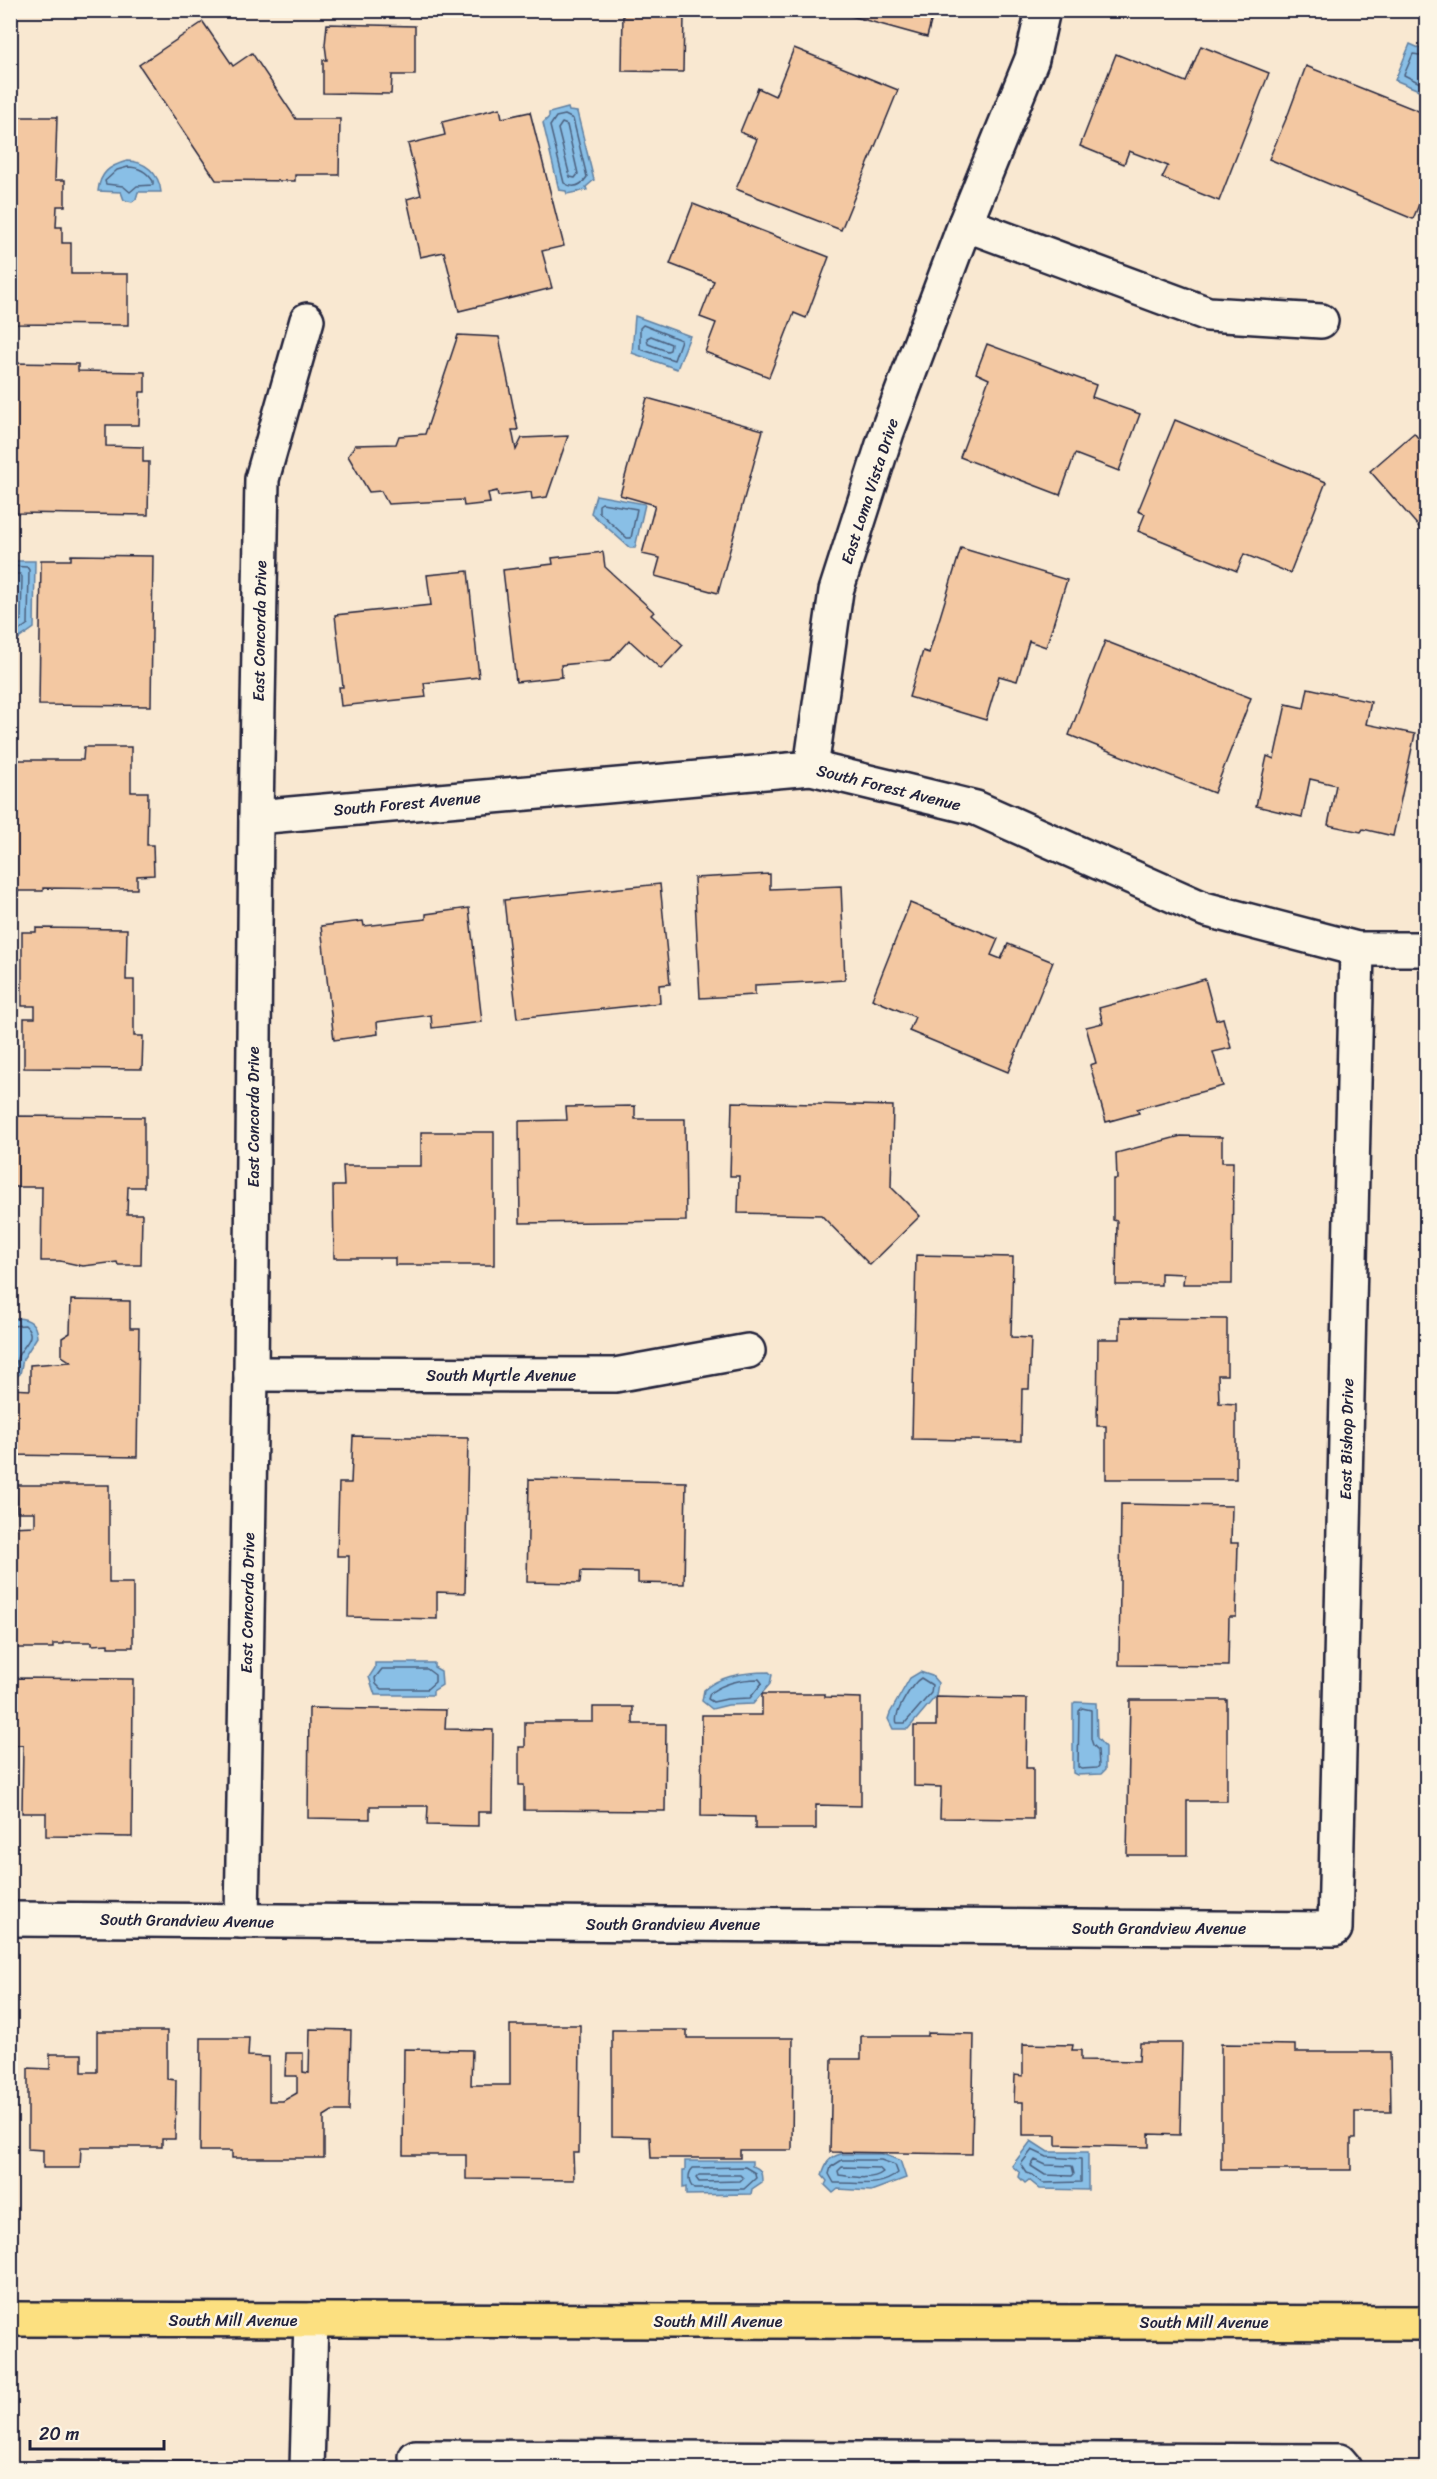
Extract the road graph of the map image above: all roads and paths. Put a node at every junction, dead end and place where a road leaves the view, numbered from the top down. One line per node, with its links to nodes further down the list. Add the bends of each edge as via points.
1 (1042, 10): 2 (street, East Loma Vista Drive, via 1032,59)
2 (965, 224): 4 (street, via 1209,314); 5 (street, East Loma Vista Drive, via 887,432 836,591)
3 (307, 320): 6 (street, East Concorda Drive, via 262,479)
4 (1321, 321)
5 (811, 768): 6 (street, South Forest Avenue); 7 (street, South Forest Avenue, via 976,808 1204,909)
6 (256, 817): 10 (street, East Concorda Drive)
7 (1358, 949): 8 (street, South Forest Avenue); 13 (street, East Bishop Drive)
8 (1426, 949)
9 (748, 1351): 10 (street, South Myrtle Avenue, via 615,1375)
10 (251, 1374): 12 (street, East Concorda Drive)
11 (10, 1919): 12 (street, South Grandview Avenue)
12 (242, 1921): 13 (street, South Grandview Avenue)
13 (1335, 1929)
14 (10, 2319): 15 (main road, South Mill Avenue)
15 (311, 2320): 16 (main road, South Mill Avenue); 19 (street)
16 (1426, 2323)
17 (416, 2457): 18 (street)
18 (626, 2463): 20 (street, via 1338,2461)
19 (307, 2469)
20 (1345, 2469)

